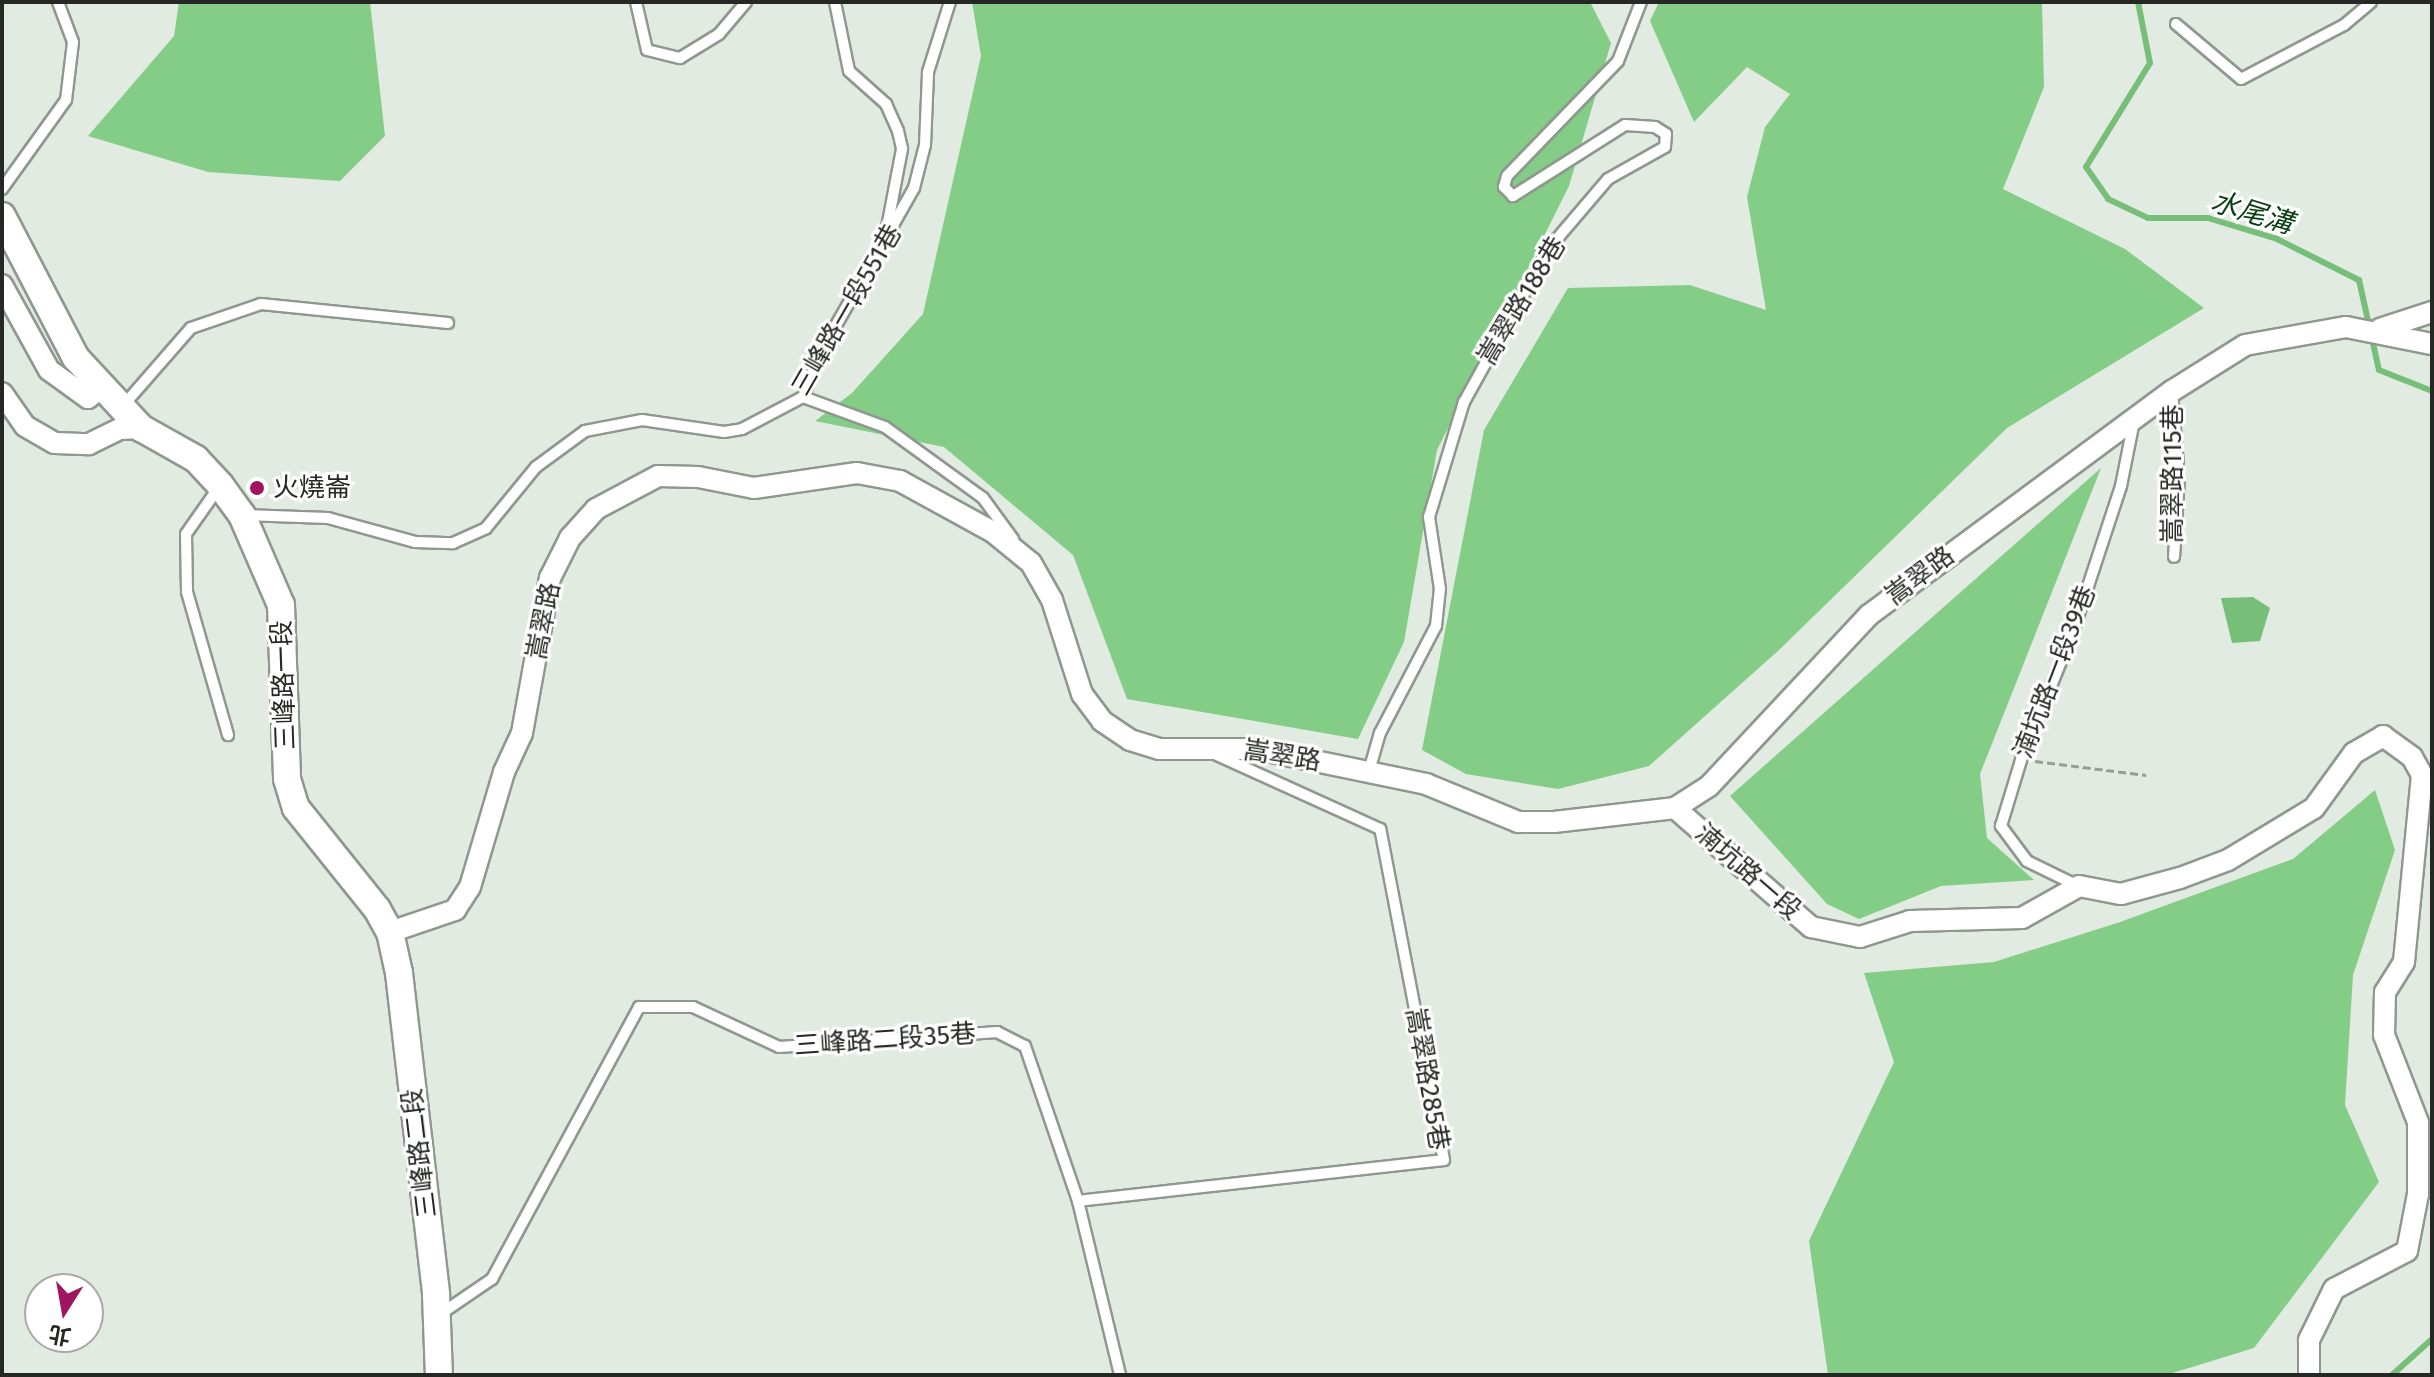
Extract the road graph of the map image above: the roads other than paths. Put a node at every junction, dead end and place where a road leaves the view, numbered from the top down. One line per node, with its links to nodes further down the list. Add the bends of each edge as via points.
1 (58, 2): 9 (lane, via 73,42 66,100)
2 (636, 2): 3 (lane, via 647,50 680,58 719,34)
3 (746, 2)
4 (835, 2): 11 (lane, via 849,71 886,104 902,149)
5 (950, 2): 11 (lane, 三峰路一段551巷, via 928,72 921,166 905,211)
6 (1641, 2): 30 (lane, 嵩翠路188巷, via 1618,61 1507,176 1504,187 1513,196 1625,125 1655,127 1666,134 1665,147 1608,179 1550,247 1464,402 1429,517 1440,597 1436,626 1380,733)
7 (2371, 2): 8 (lane, via 2344,25 2241,79)
8 (2176, 24)
9 (2, 189)
10 (2, 216): 17 (street, 三峰路一段, via 76,358)
11 (883, 248): 20 (lane, 三峰路一段551巷, via 822,350)
12 (2, 285): 17 (street, via 49,370 88,398)
13 (2432, 312): 15 (street)
14 (448, 323): 21 (lane, via 261,304 191,328)
15 (2380, 329): 16 (street, 嵩翠路); 18 (street, 嵩翠路, via 2346,327 2245,345)
16 (2432, 344)
17 (101, 387): 21 (street, 三峰路一段)
18 (2172, 391): 22 (street, 嵩翠路); 26 (lane, 嵩翠路115巷, via 2179,478)
19 (2, 393): 23 (street, via 25,426 55,443 89,444 120,429)
20 (803, 397): 25 (lane, 三峰路一段551巷, via 742,429 724,432 642,420 585,431 536,467 486,528 453,543 415,542 328,518); 27 (lane, via 885,427 971,489)
21 (120, 408): 23 (street, 三峰路一段)
22 (2134, 419): 31 (street, 嵩翠路, via 1869,615 1709,786); 32 (lane, 湳坑路一段39巷, via 2121,486 2001,826 2027,861)
23 (141, 428): 24 (street, 三峰路一段, via 196,459)
24 (220, 485): 25 (street, 三峰路一段); 28 (lane, via 186,534 187,592)
25 (242, 515): 33 (street, 三峰路一段, via 281,605 287,779 296,808 359,881)
26 (2174, 557)
27 (1031, 563): 29 (street, 嵩翠路, via 1052,600 1082,694 1102,721 1130,740 1160,749); 33 (street, 嵩翠路, via 952,508 900,481 857,473 754,488 658,476 621,494 596,509 570,538 550,578 522,733 504,772 470,887 455,910)
28 (228, 735)
29 (1203, 748): 30 (street, 嵩翠路, via 1257,749); 34 (lane, 嵩翠路285巷, via 1380,829 1444,1160)
30 (1369, 771): 31 (street, 嵩翠路, via 1426,784 1518,822)
31 (1675, 808): 32 (street, 湳坑路一段, via 1811,927 1860,937 1910,921 2022,918)
32 (2079, 886): 38 (street, via 2121,894 2228,860 2314,808 2354,753 2383,736 2412,757 2422,775 2404,962 2385,992 2384,1035 2418,1122 2418,1194 2407,1251 2334,1289 2309,1340)
33 (390, 932): 35 (street, 三峰路二段)
34 (1078, 1201): 35 (lane, 三峰路二段35巷, via 1025,1046 997,1032 779,1047 693,1007 639,1007 492,1279); 37 (lane, 三峰路二段35巷)
35 (437, 1316): 36 (street, 三峰路二段)
36 (439, 1375)
37 (1120, 1375)
38 (2309, 1375)

